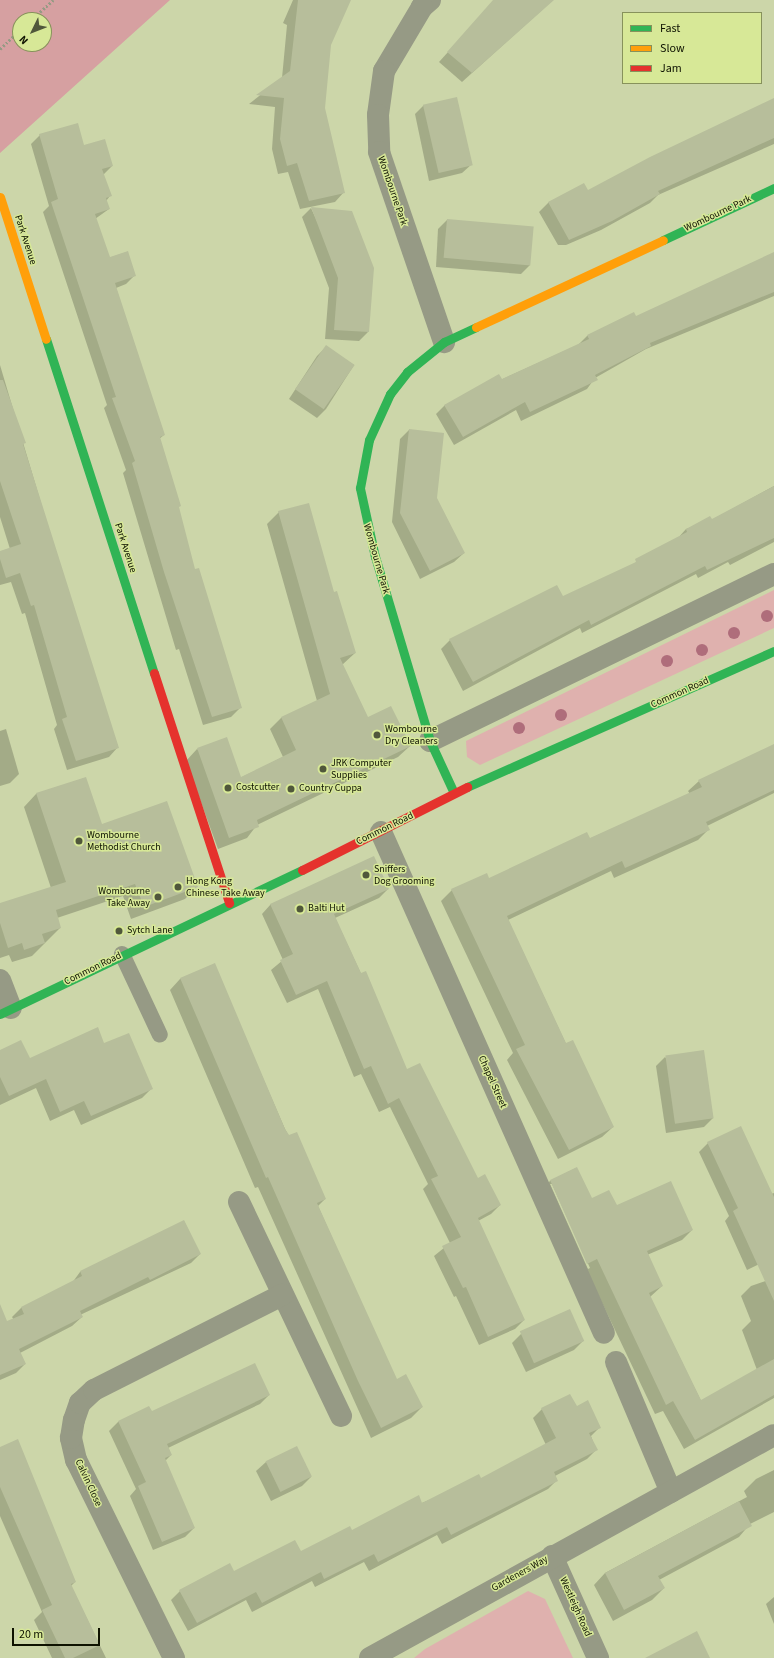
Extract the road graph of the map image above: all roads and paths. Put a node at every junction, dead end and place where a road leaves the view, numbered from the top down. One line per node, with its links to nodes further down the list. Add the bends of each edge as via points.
1 (53, 0): 3 (path)
2 (430, 0): 8 (street, Wombourne Park, via 422,7 384,71 378,115 379,152)
3 (40, 12)
4 (12, 38): 5 (path)
5 (0, 49)
6 (774, 188): 8 (street, Wombourne Park)
7 (0, 199): 14 (street, Park Avenue)
8 (444, 342): 11 (street, Wombourne Park, via 407,372 390,394 370,440 360,488 375,557)
9 (774, 574): 11 (street)
10 (774, 652): 12 (street, Common Road)
11 (430, 741): 12 (street, Wombourne Park)
12 (454, 794): 13 (street, Common Road)
13 (381, 832): 14 (street, Common Road); 21 (street, Chapel Street)
14 (229, 903): 15 (street, Common Road)
15 (122, 954): 17 (street, Common Road); 18 (lane)
16 (0, 980): 17 (street)
17 (6, 1011)
18 (160, 1035)
19 (239, 1202): 20 (street)
20 (282, 1295): 23 (street); 28 (street, Calvin Close, via 94,1390 80,1403 74,1420 71,1438 76,1460)
21 (604, 1333)
22 (616, 1362): 25 (street)
23 (341, 1416)
24 (774, 1435): 25 (street, Gardeners Way)
25 (671, 1492): 26 (street, Gardeners Way)
26 (552, 1556): 27 (street, Gardeners Way); 29 (street, Westleigh Road)
27 (373, 1657)
28 (174, 1658)
29 (598, 1658)

